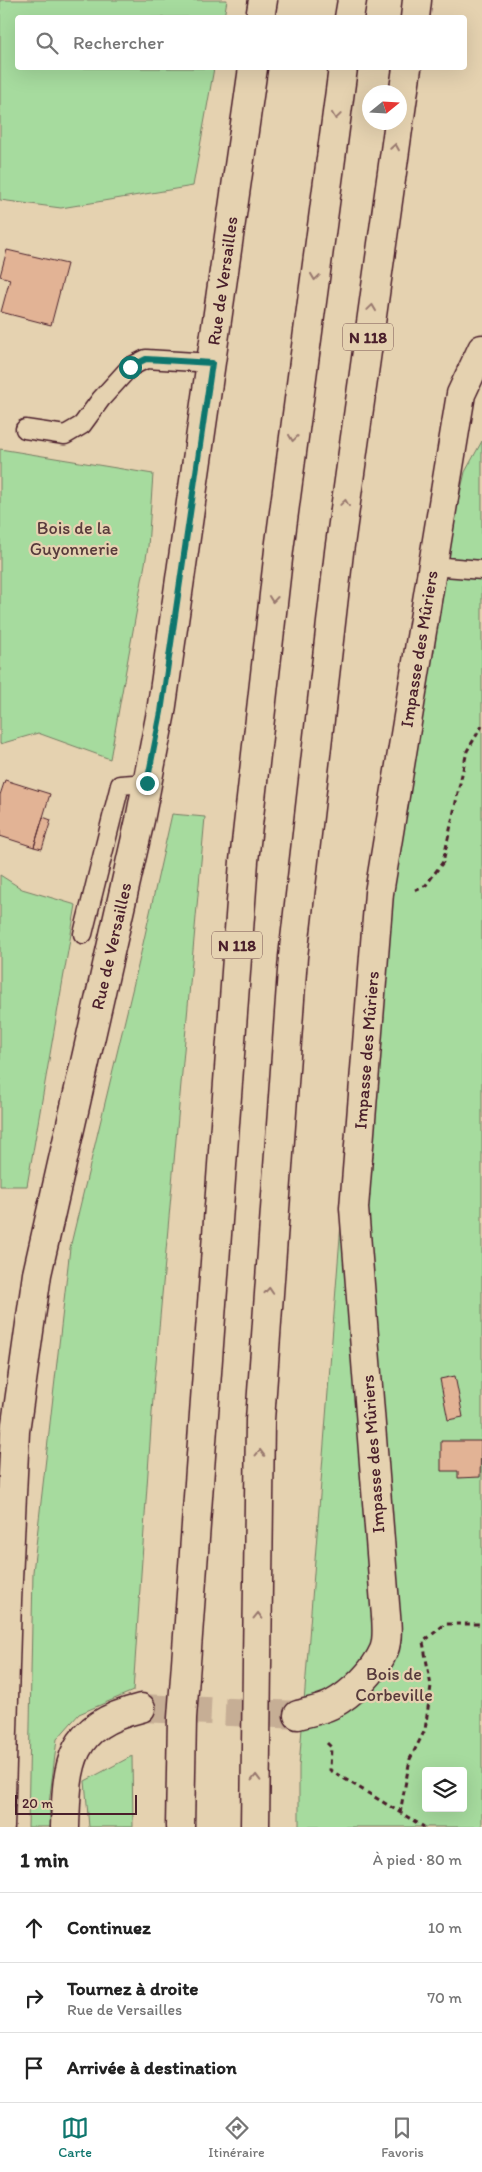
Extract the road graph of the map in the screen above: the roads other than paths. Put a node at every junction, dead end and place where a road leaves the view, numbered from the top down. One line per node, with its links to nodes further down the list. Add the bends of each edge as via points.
1 (263, 0): 4 (main road)
2 (352, 0): 5 (main road)
3 (417, 0): 6 (main road)
4 (260, 15)
5 (350, 15)
6 (414, 15)
7 (253, 70): 13 (main road, Rue de Versailles)
8 (343, 70): 23 (main road, N 118, one-way to 23, via 279,550 244,861 182,1708)
9 (407, 70): 10 (main road)
10 (405, 85)
11 (398, 130): 24 (main road, N 118, one-way to 11, via 260,1420 293,956 339,552)
12 (482, 349): 15 (main road, Impasse des Mûriers, via 461,394)
13 (212, 363): 14 (lane, via 146,359 130,367 82,425 71,432 65,435); 17 (main road, Rue de Versailles, via 161,712)
14 (26, 428)
15 (432, 566): 16 (lane); 20 (main road, Impasse des Mûriers, via 379,893 354,1208 385,1604 385,1649 359,1684 331,1705)
16 (482, 570)
17 (147, 783): 18 (lane, via 120,784); 21 (main road, Rue de Versailles, via 37,1274 14,1431)
18 (83, 934)
19 (140, 1708): 22 (main road, via 100,1723 78,1744 66,1792)
20 (298, 1715)
21 (0, 1827)
22 (65, 1827)
23 (180, 1827)
24 (255, 1827)

